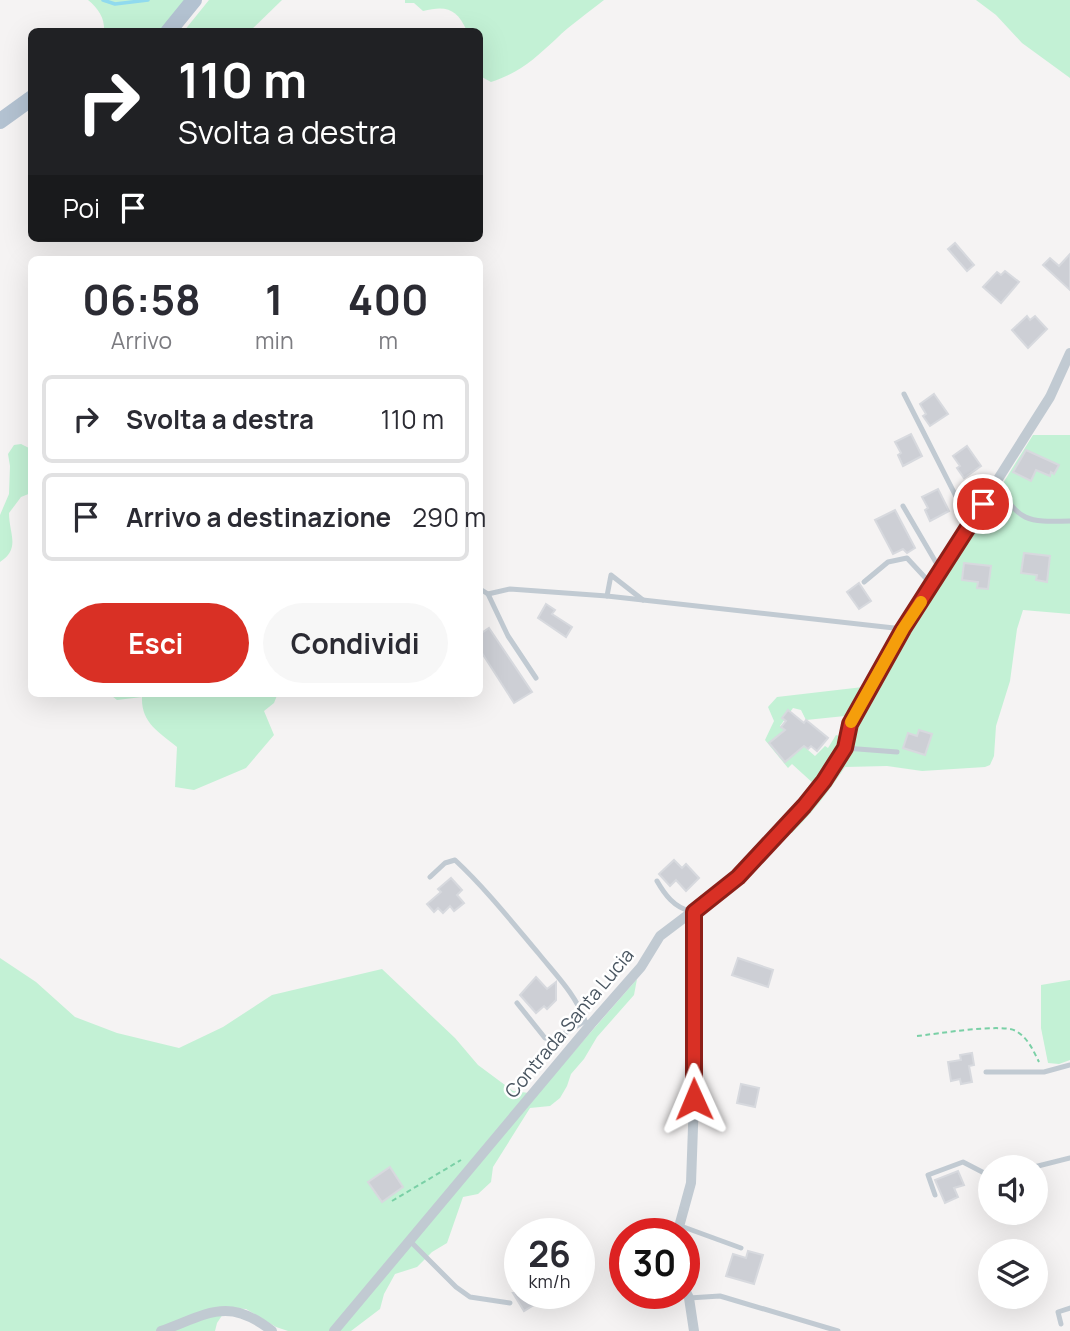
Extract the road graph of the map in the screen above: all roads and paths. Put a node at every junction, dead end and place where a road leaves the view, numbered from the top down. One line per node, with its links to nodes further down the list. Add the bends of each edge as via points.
1 (194, 0): 2 (main road)
2 (171, 28)
3 (28, 100): 4 (main road)
4 (0, 121)
5 (1070, 353): 7 (street, Contrada Santa Lucia, via 1050,397)
6 (904, 394): 10 (lane)
7 (996, 484): 9 (lane, via 1013,510 1025,518); 10 (street, Contrada Santa Lucia)
8 (903, 506): 11 (lane)
9 (1070, 521)
10 (970, 524): 11 (street, Contrada Santa Lucia)
11 (941, 571): 13 (street, Contrada Santa Lucia)
12 (864, 582): 13 (lane, via 888,562 906,558)
13 (932, 585): 18 (street, Contrada Santa Lucia)
14 (483, 591): 15 (lane)
15 (488, 594): 16 (lane, via 510,589); 19 (lane)
16 (607, 596): 17 (lane); 17 (lane, via 611,575)
17 (645, 602): 18 (lane)
18 (903, 629): 20 (street, Contrada Santa Lucia, via 850,724)
19 (536, 678)
20 (845, 748): 21 (lane); 24 (street, Contrada Santa Lucia, via 795,816 738,877)
21 (897, 752)
22 (430, 877): 26 (lane, via 455,860 466,870 567,988)
23 (657, 881): 24 (lane, via 680,908)
24 (694, 912): 26 (street, Contrada Santa Lucia, via 660,936 641,967); 37 (street, via 691,1183)
25 (517, 1003): 26 (lane, via 545,1038 555,1039)
26 (588, 1022): 31 (street, Contrada Santa Lucia)
27 (917, 1036): 30 (path, via 1000,1027 1015,1030 1030,1043)
28 (1070, 1065): 30 (lane)
29 (986, 1072): 30 (lane)
30 (1044, 1072)
31 (482, 1154): 36 (path, via 469,1156); 39 (street, Contrada Santa Lucia)
32 (1070, 1158): 33 (lane)
33 (1048, 1164)
34 (978, 1170): 35 (lane, via 964,1162 928,1175)
35 (935, 1195)
36 (391, 1201)
37 (681, 1218)
38 (700, 1236): 40 (lane)
39 (410, 1241): 42 (lane, via 470,1297); 48 (street, Contrada Santa Lucia)
40 (741, 1248)
41 (700, 1294): 50 (lane)
42 (504, 1302)
43 (1070, 1307): 45 (lane, via 1058,1312)
44 (689, 1309): 49 (street)
45 (1062, 1324)
46 (161, 1331): 47 (street, via 220,1309 243,1312)
47 (272, 1331)
48 (334, 1331)
49 (694, 1331)
50 (838, 1331)

